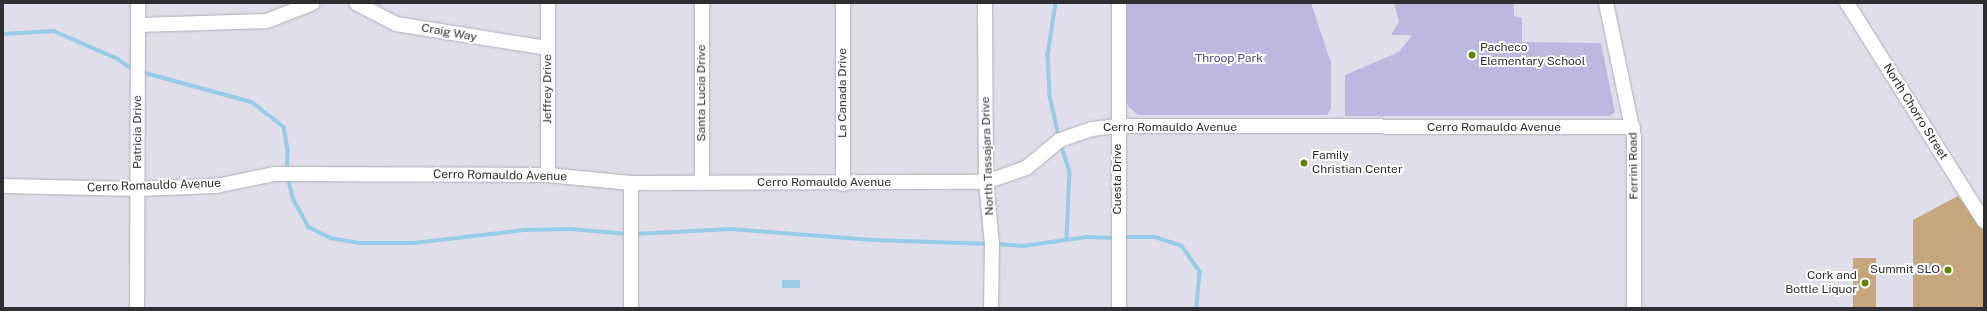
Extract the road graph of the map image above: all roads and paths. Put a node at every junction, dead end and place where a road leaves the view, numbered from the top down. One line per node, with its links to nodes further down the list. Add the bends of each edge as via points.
1 (138, 3): 11 (street, Patricia Drive)
2 (313, 3): 11 (street, via 266,21)
3 (356, 3): 12 (street, Craig Way, via 396,24)
4 (548, 3): 12 (street, Jeffrey Drive)
5 (702, 3): 18 (street, Santa Lucia Drive)
6 (843, 3): 19 (street, La Canada Drive)
7 (985, 3): 16 (street, North Tassajara Drive)
8 (1119, 3): 13 (street, Cuesta Drive)
9 (1606, 3): 14 (street, Ferrini Road)
10 (1847, 3): 22 (street, North Chorro Street)
11 (138, 25): 21 (street, Patricia Drive)
12 (548, 48): 15 (street, Jeffrey Drive)
13 (1118, 126): 14 (street, Cerro Romauldo Avenue); 16 (street, Cerro Romauldo Avenue, via 1092,129 1060,140 1026,168); 26 (street, Cuesta Drive)
14 (1633, 127): 27 (street, Ferrini Road)
15 (548, 176): 17 (street, Cerro Romauldo Avenue); 21 (street, Cerro Romauldo Avenue, via 274,174 216,186)
16 (986, 182): 19 (street, Cerro Romauldo Avenue); 25 (street, North Tassajara Drive, via 992,244)
17 (631, 184): 18 (street, Cerro Romauldo Avenue); 24 (street)
18 (702, 184): 19 (street, Cerro Romauldo Avenue)
19 (843, 184)
20 (3, 186): 21 (street, Cerro Romauldo Avenue)
21 (138, 189): 23 (street, Patricia Drive)
22 (1984, 221)
23 (137, 308)
24 (631, 308)
25 (991, 308)
26 (1119, 308)
27 (1634, 308)

